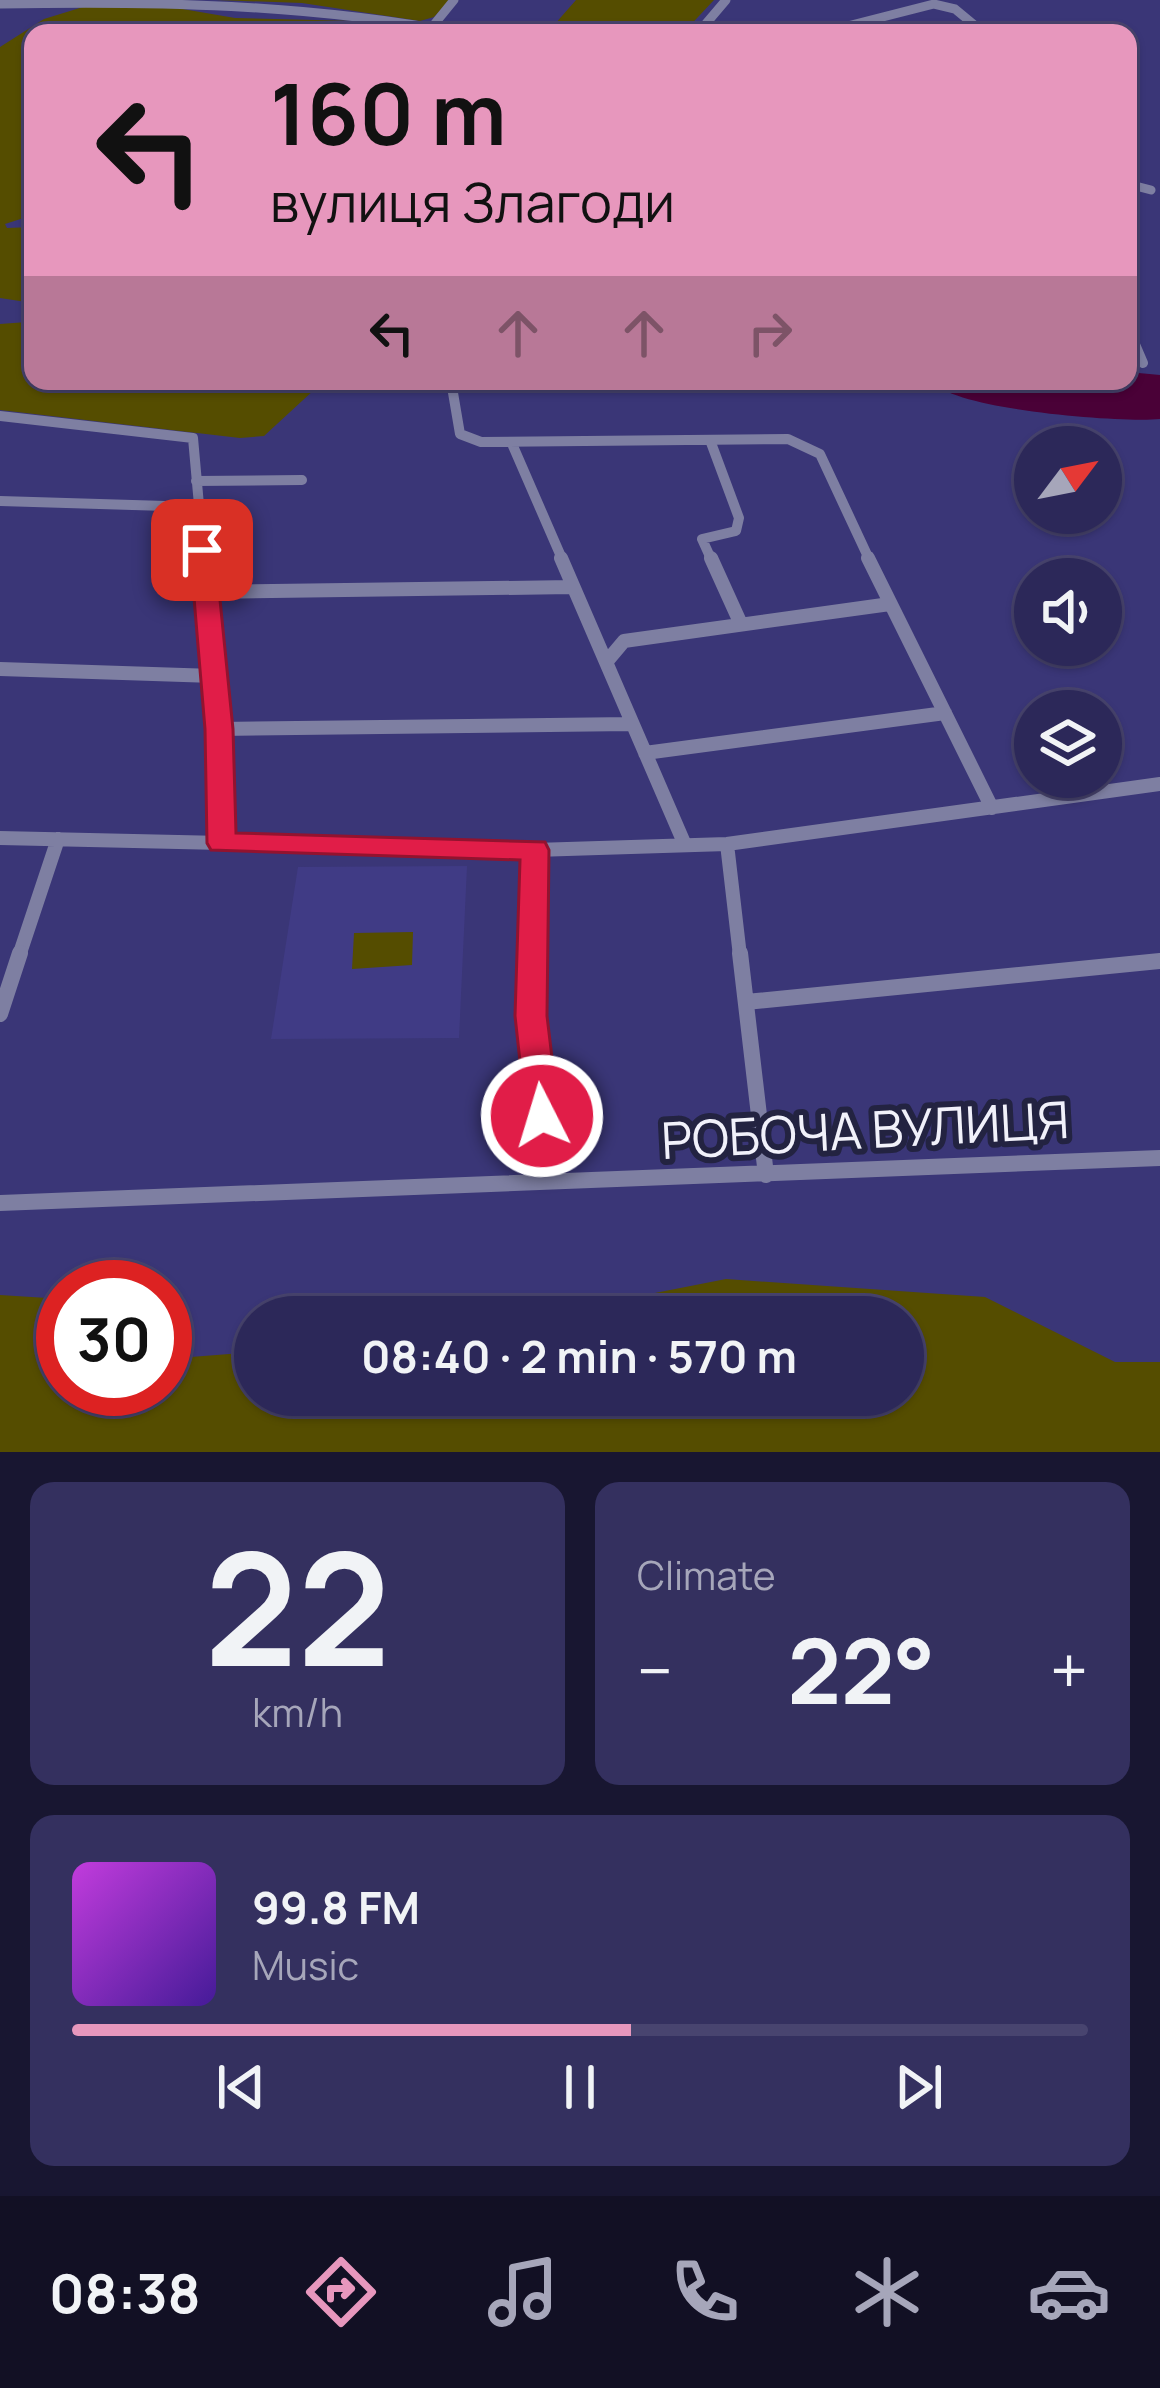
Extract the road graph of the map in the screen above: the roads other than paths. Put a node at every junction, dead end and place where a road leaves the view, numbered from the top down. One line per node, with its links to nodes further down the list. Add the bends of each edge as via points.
1 (454, 0): 7 (street)
2 (726, 0): 8 (street)
3 (84, 1): 5 (street); 6 (street, via 271,4)
4 (926, 1): 9 (street); 10 (street)
5 (0, 4)
6 (411, 24)
7 (434, 24)
8 (706, 24)
9 (860, 24)
10 (973, 24)
11 (1137, 186): 12 (street)
12 (1151, 190)
13 (1137, 348): 14 (street)
14 (1143, 362)
15 (453, 390): 18 (street, via 460,434)
16 (0, 416): 20 (street, via 193,438)
17 (710, 440): 18 (street, via 544,439); 25 (street, via 788,440 822,454); 26 (street, via 739,518 736,531 702,539)
18 (513, 446): 23 (street)
19 (302, 480): 20 (street)
20 (196, 481): 22 (street)
21 (0, 501): 22 (street)
22 (199, 507): 24 (street)
23 (572, 586): 24 (street); 27 (street)
24 (206, 592): 29 (street)
25 (890, 604): 26 (street); 30 (street)
26 (740, 622): 27 (street, via 624,641)
27 (608, 660): 31 (street)
28 (0, 669): 29 (street)
29 (214, 676): 32 (street)
30 (945, 713): 33 (street); 35 (street)
31 (631, 724): 32 (street); 33 (street)
32 (219, 729): 38 (street)
33 (645, 753): 40 (street)
34 (1160, 784): 35 (street)
35 (992, 808): 39 (street)
36 (0, 838): 37 (street)
37 (58, 839): 38 (street); 44 (street)
38 (221, 843): 41 (street)
39 (727, 844): 40 (street); 43 (street)
40 (685, 845): 41 (street)
41 (535, 850): 47 (street, via 531,1016 542,1116)
42 (1160, 962): 43 (street)
43 (746, 1002): 46 (street)
44 (0, 1014)
45 (1160, 1158): 46 (street, РОБОЧА ВУЛИЦЯ)
46 (766, 1175): 47 (street, РОБОЧА ВУЛИЦЯ)
47 (532, 1179): 48 (street, РОБОЧА ВУЛИЦЯ)
48 (0, 1203)

